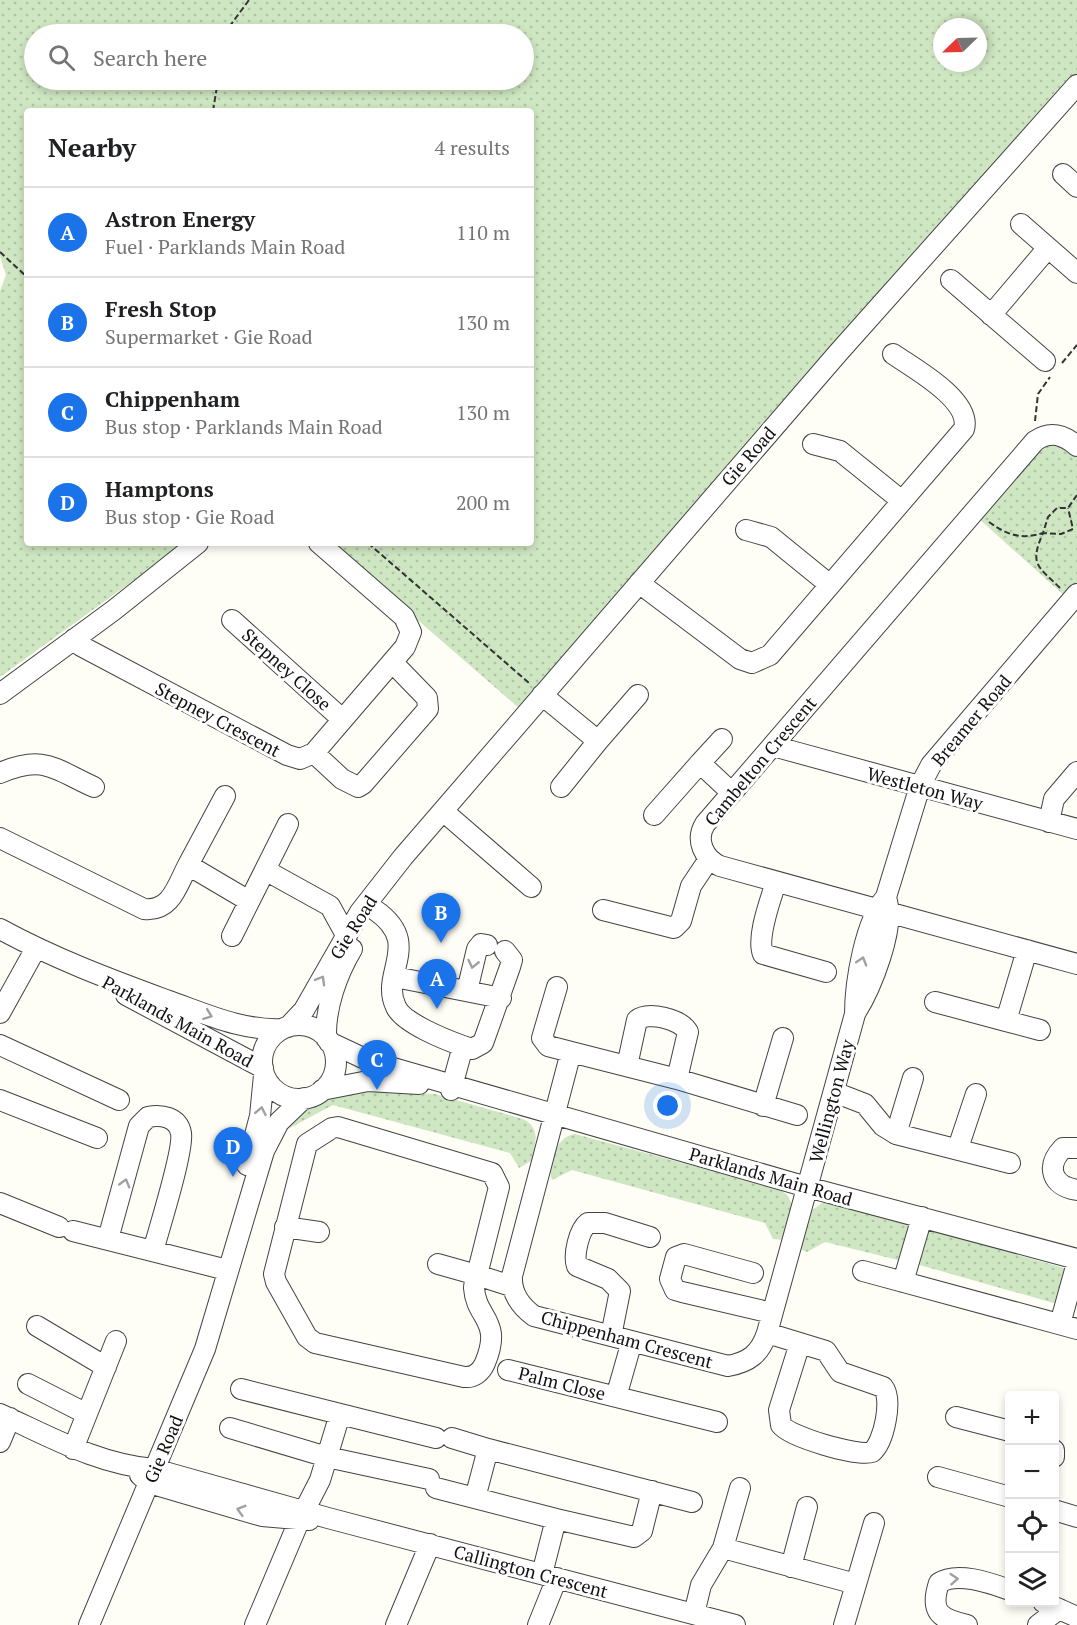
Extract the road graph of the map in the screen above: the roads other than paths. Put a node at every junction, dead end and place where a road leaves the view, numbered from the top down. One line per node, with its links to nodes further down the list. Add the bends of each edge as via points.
1 (1077, 85): 15 (street, Gie Road)
2 (1021, 224): 3 (street)
3 (1047, 249): 4 (street); 6 (street)
4 (1077, 273)
5 (951, 280): 6 (street)
6 (991, 315): 8 (street)
7 (893, 354): 11 (street, via 957,402 966,422 957,438)
8 (1051, 369)
9 (813, 444): 11 (street, via 840,451)
10 (1077, 446): 27 (street, Cambelton Crescent, via 1057,435 1040,438)
11 (902, 501): 16 (street)
12 (746, 530): 16 (street, via 771,537)
13 (194, 546): 19 (street)
14 (322, 546): 20 (street, via 407,622 411,632 408,643)
15 (642, 579): 16 (street, via 673,608 740,659 752,663 770,655); 22 (street, Gie Road)
16 (830, 585)
17 (1075, 597): 32 (street, Breamer Road, via 931,765)
18 (232, 620): 24 (street, Stepney Close)
19 (74, 639): 21 (street); 28 (street, Stepney Crescent, via 291,758)
20 (392, 662): 24 (street); 28 (street, via 427,698 428,709 358,787 342,779)
21 (0, 694)
22 (542, 695): 26 (street); 37 (street, Gie Road)
23 (638, 695): 26 (street)
24 (342, 719): 28 (street)
25 (722, 739): 29 (street)
26 (598, 741): 34 (street)
27 (773, 746): 32 (street, Westleton Way); 35 (street, Cambelton Crescent)
28 (314, 753)
29 (700, 763): 35 (street); 38 (street)
30 (1077, 772): 39 (street, via 1054,799)
31 (0, 773): 33 (street, via 30,762 42,763)
32 (920, 786): 39 (street, Westleton Way); 50 (street, Breamer Road)
33 (94, 787)
34 (561, 787)
35 (732, 793): 43 (street, Cambelton Crescent, via 702,831)
36 (225, 796): 44 (street)
37 (443, 811): 47 (street); 51 (street, Gie Road)
38 (654, 816)
39 (1049, 822): 41 (street, Westleton Way)
40 (288, 824): 45 (street)
41 (1077, 830)
42 (0, 838): 44 (street, via 144,909 156,910 166,905)
43 (708, 859): 46 (street); 52 (street, via 691,886 681,921 674,928)
44 (188, 866): 48 (street)
45 (265, 870): 48 (street); 49 (street)
46 (776, 882): 50 (street); 59 (street, via 765,923 763,954)
47 (531, 887)
48 (249, 901): 55 (street)
49 (330, 906): 51 (street); 54 (street)
50 (884, 906): 57 (street); 81 (street, Wellington Way, via 855,982 855,1014)
51 (370, 908): 54 (street, Gie Road); 61 (street, via 388,920 398,940); 71 (street, Gie Road, via 334,990 326,1024)
52 (603, 910)
53 (0, 929): 56 (street, Parklands Main Road)
54 (346, 935): 68 (street, Gie Road, one-way to 54, via 304,1010)
55 (232, 936)
56 (36, 948): 60 (street, Parklands Main Road); 66 (street)
57 (1027, 950): 58 (street); 67 (street)
58 (1077, 964)
59 (826, 972)
60 (94, 974): 68 (street, Parklands Main Road, one-way to 68, via 223,1021 263,1030); 76 (street, Parklands Main Road, via 133,1000)
61 (395, 977): 63 (street); 73 (street, via 392,997 404,1017)
62 (557, 987): 74 (street, via 542,1038 548,1046)
63 (467, 992): 64 (street); 64 (street, one-way to 63, via 512,960 496,948 481,944)
64 (501, 998): 73 (street, via 483,1043 472,1049)
65 (934, 1002): 67 (street)
66 (0, 1013)
67 (1006, 1021): 69 (street)
68 (285, 1028): 71 (street, via 308,1026); 76 (street, via 267,1044)
69 (1040, 1030)
70 (783, 1038): 86 (street)
71 (328, 1040): 79 (street, Parklands Main Road, via 363,1059); 80 (street, via 335,1070)
72 (0, 1046): 85 (street)
73 (463, 1046): 79 (street)
74 (571, 1052): 75 (street); 87 (street)
75 (627, 1066): 78 (street); 78 (street, via 637,1020 649,1015 682,1024 688,1032)
76 (263, 1071): 83 (street, via 278,1092); 105 (street, Gie Road, one-way to 76, via 227,1251 258,1126)
77 (913, 1078): 89 (street)
78 (677, 1079): 86 (street)
79 (456, 1087): 80 (street, Parklands Main Road, via 388,1081 358,1082); 87 (street, Parklands Main Road)
80 (322, 1090): 83 (street)
81 (834, 1092): 89 (street, via 865,1104 883,1126); 94 (street, Wellington Way)
82 (976, 1094): 91 (street)
83 (304, 1098): 105 (street, Gie Road, via 279,1122 267,1144)
84 (0, 1100): 90 (street)
85 (119, 1100)
86 (762, 1106): 88 (street)
87 (553, 1114): 94 (street, Parklands Main Road); 110 (street)
88 (796, 1115)
89 (896, 1134): 91 (street)
90 (98, 1138)
91 (958, 1148): 93 (street)
92 (1077, 1148): 95 (street, via 1063,1148 1053,1176 1066,1188)
93 (1010, 1163)
94 (807, 1187): 97 (street, Parklands Main Road); 111 (street, Chippenham Crescent)
95 (1077, 1190)
96 (0, 1203): 101 (street, via 66,1229)
97 (922, 1217): 103 (street, Parklands Main Road); 109 (street)
98 (285, 1227): 99 (street); 108 (street, via 304,1149 338,1127 492,1173 499,1187); 108 (street, via 274,1274 276,1282 307,1337 315,1343 464,1377 474,1376 484,1364 491,1343 491,1330 474,1287)
99 (319, 1232)
100 (650, 1237): 115 (street, via 605,1223 588,1223 583,1228 576,1253 577,1266 609,1279 620,1291)
101 (108, 1239): 102 (street); 102 (street, one-way to 102, via 139,1126 148,1117 165,1116 175,1122 181,1133)
102 (153, 1251): 105 (street)
103 (1077, 1261): 113 (street)
104 (438, 1264): 108 (street)
105 (227, 1270): 135 (street, Gie Road, via 205,1349)
106 (863, 1271): 109 (street)
107 (753, 1273): 111 (street, via 684,1254 675,1257 670,1279 675,1290)
108 (477, 1275): 110 (street)
109 (903, 1282): 113 (street)
110 (511, 1286): 115 (street, Chippenham Crescent, via 517,1299 534,1316)
111 (772, 1313): 114 (street, Chippenham Crescent)
112 (37, 1326): 119 (street)
113 (1068, 1327)
114 (766, 1333): 117 (street, Chippenham Crescent, via 757,1353 747,1362 728,1366); 118 (street)
115 (611, 1336): 117 (street, Chippenham Crescent)
116 (116, 1341): 119 (street)
117 (632, 1341): 123 (street, Palm Close)
118 (800, 1343): 118 (street, via 826,1351 840,1372 874,1382 886,1391 888,1408 879,1443 872,1452 859,1453 792,1434 781,1425 779,1410)
119 (106, 1367): 124 (street)
120 (508, 1370): 123 (street, Palm Close)
121 (28, 1384): 124 (street)
122 (241, 1389): 125 (street)
123 (616, 1397): 128 (street, Palm Close)
124 (87, 1414): 132 (street)
125 (340, 1414): 133 (street); 134 (street)
126 (5, 1416): 131 (street); 132 (street)
127 (956, 1417): 130 (street)
128 (717, 1422)
129 (230, 1428): 134 (street)
130 (1005, 1430)
131 (0, 1442)
132 (73, 1449): 135 (street)
133 (488, 1449): 138 (street); 140 (street)
134 (327, 1457): 140 (street); 144 (street)
135 (151, 1476): 144 (street, Callington Crescent, via 262,1516); 158 (street, Gie Road)
136 (938, 1477): 139 (street)
137 (740, 1488): 149 (street)
138 (652, 1491): 141 (street); 146 (street, via 642,1531 634,1537)
139 (1005, 1496)
140 (475, 1498): 146 (street)
141 (692, 1502)
142 (807, 1508): 150 (street)
143 (1059, 1511): 145 (street)
144 (302, 1516): 148 (street, Callington Crescent, via 328,1518); 159 (street)
145 (1077, 1516)
146 (556, 1519): 151 (street)
147 (874, 1523): 152 (street)
148 (430, 1544): 151 (street, Callington Crescent); 160 (street)
149 (723, 1548): 150 (street); 156 (street, via 701,1585)
150 (791, 1567): 152 (street)
151 (550, 1576): 156 (street, Callington Crescent); 161 (street)
152 (856, 1584): 163 (street)
153 (1005, 1589): 164 (street, one-way to 153, via 939,1614 939,1583 952,1578 966,1579)
154 (1050, 1607): 165 (street)
155 (1055, 1607): 157 (street)
156 (694, 1614): 162 (street, Callington Crescent)
157 (1077, 1617)
158 (89, 1625)
159 (255, 1625)
160 (396, 1625)
161 (538, 1625)
162 (735, 1625)
163 (844, 1625)
164 (968, 1625)
165 (1038, 1625)

